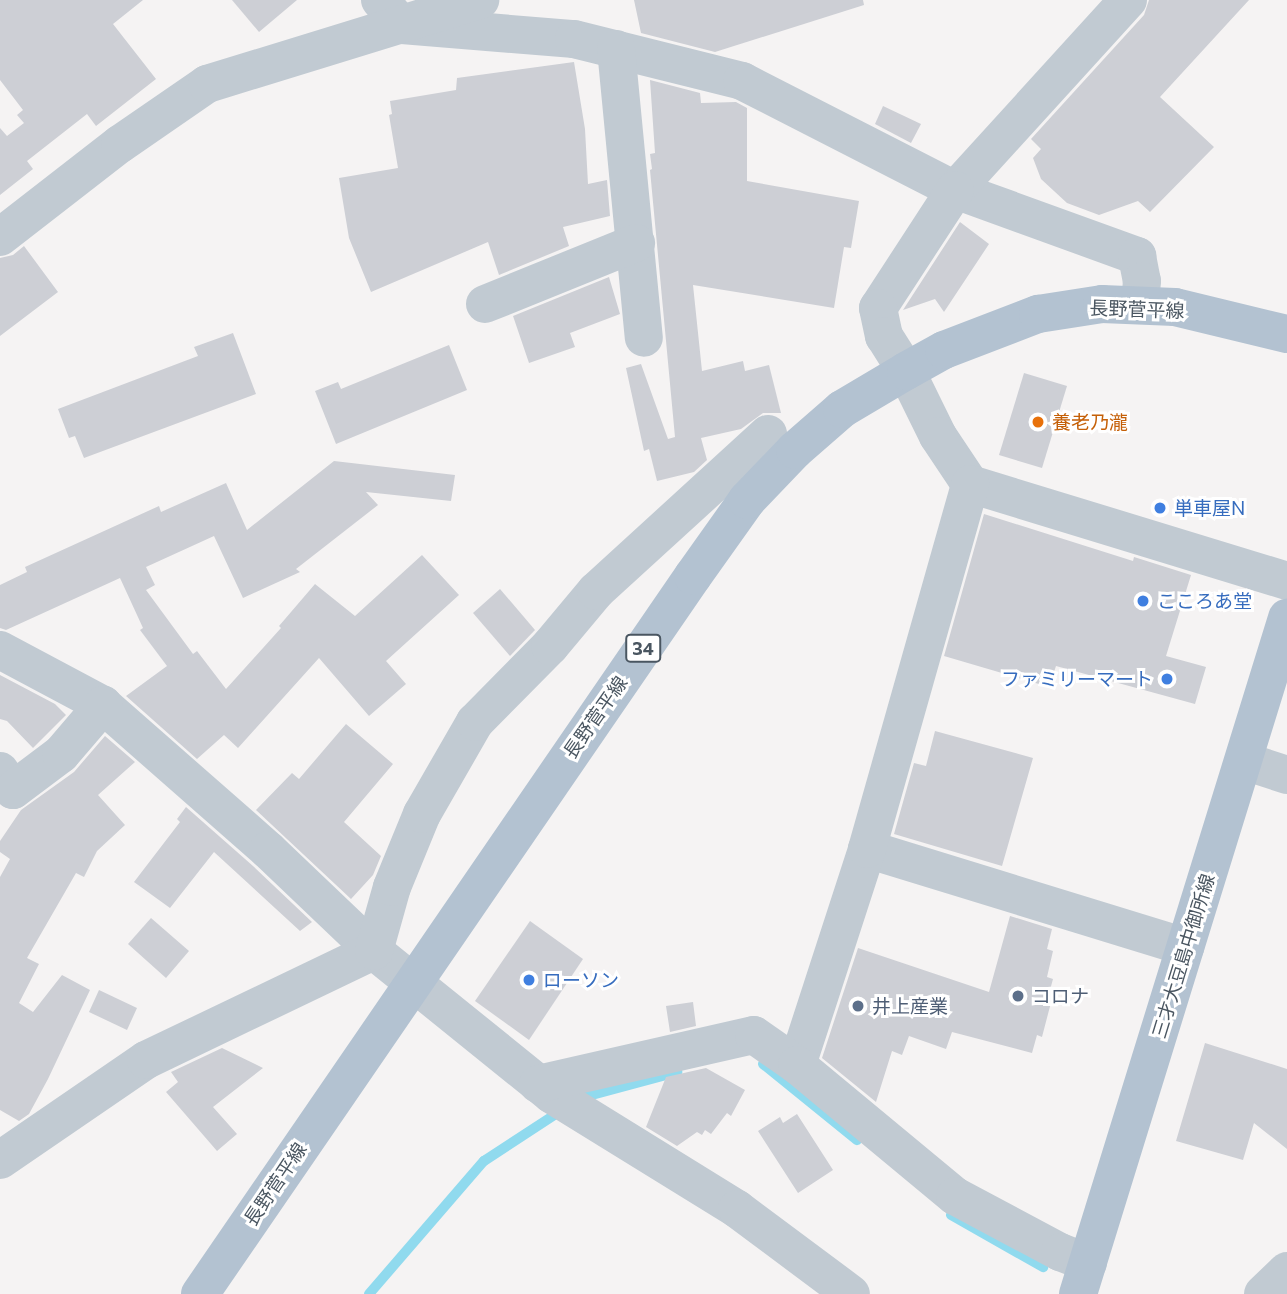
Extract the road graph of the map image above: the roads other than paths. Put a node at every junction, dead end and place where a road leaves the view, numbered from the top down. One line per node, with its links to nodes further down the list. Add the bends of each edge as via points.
1 (480, 0): 3 (street)
2 (1128, 0): 5 (street)
3 (391, 13): 4 (street, via 574,39); 6 (street, via 207,84)
4 (616, 50): 5 (street, via 743,81); 7 (street)
5 (955, 190): 9 (street, via 1137,256); 12 (street, via 878,308 884,336)
6 (0, 237)
7 (636, 243): 8 (street); 11 (street)
8 (485, 304)
9 (1140, 305): 10 (main road, 長野菅平線 / 34, via 1175,307); 12 (main road, 長野菅平線 / 34, via 1102,304 1038,314 944,350)
10 (1287, 334)
11 (644, 338)
12 (906, 371): 14 (street, via 938,436); 25 (main road, 長野菅平線 / 34, via 842,409 747,500)
13 (768, 434): 24 (street, via 596,591 550,646 475,722 422,814 392,887)
14 (970, 484): 15 (street); 22 (street)
15 (1287, 581)
16 (1287, 618): 19 (main road, 三才大豆島中御所線)
17 (0, 650): 18 (street)
18 (103, 705): 20 (street, via 61,754 13,790); 24 (street, via 268,850)
19 (1244, 761): 21 (street); 23 (main road, 三才大豆島中御所線)
20 (0, 771)
21 (1287, 775)
22 (867, 849): 23 (street); 26 (street)
23 (1185, 947): 30 (main road, 三才大豆島中御所線)
24 (374, 951): 25 (street); 28 (street, via 146,1060)
25 (413, 981): 27 (street); 31 (main road, 長野菅平線 / 34)
26 (797, 1065): 27 (street, via 754,1035); 30 (street, via 955,1196 1059,1252)
27 (556, 1097): 32 (street, via 737,1209)
28 (0, 1160)
29 (1287, 1271): 33 (street)
30 (1083, 1278)
31 (200, 1294)
32 (851, 1294)
33 (1263, 1294)

